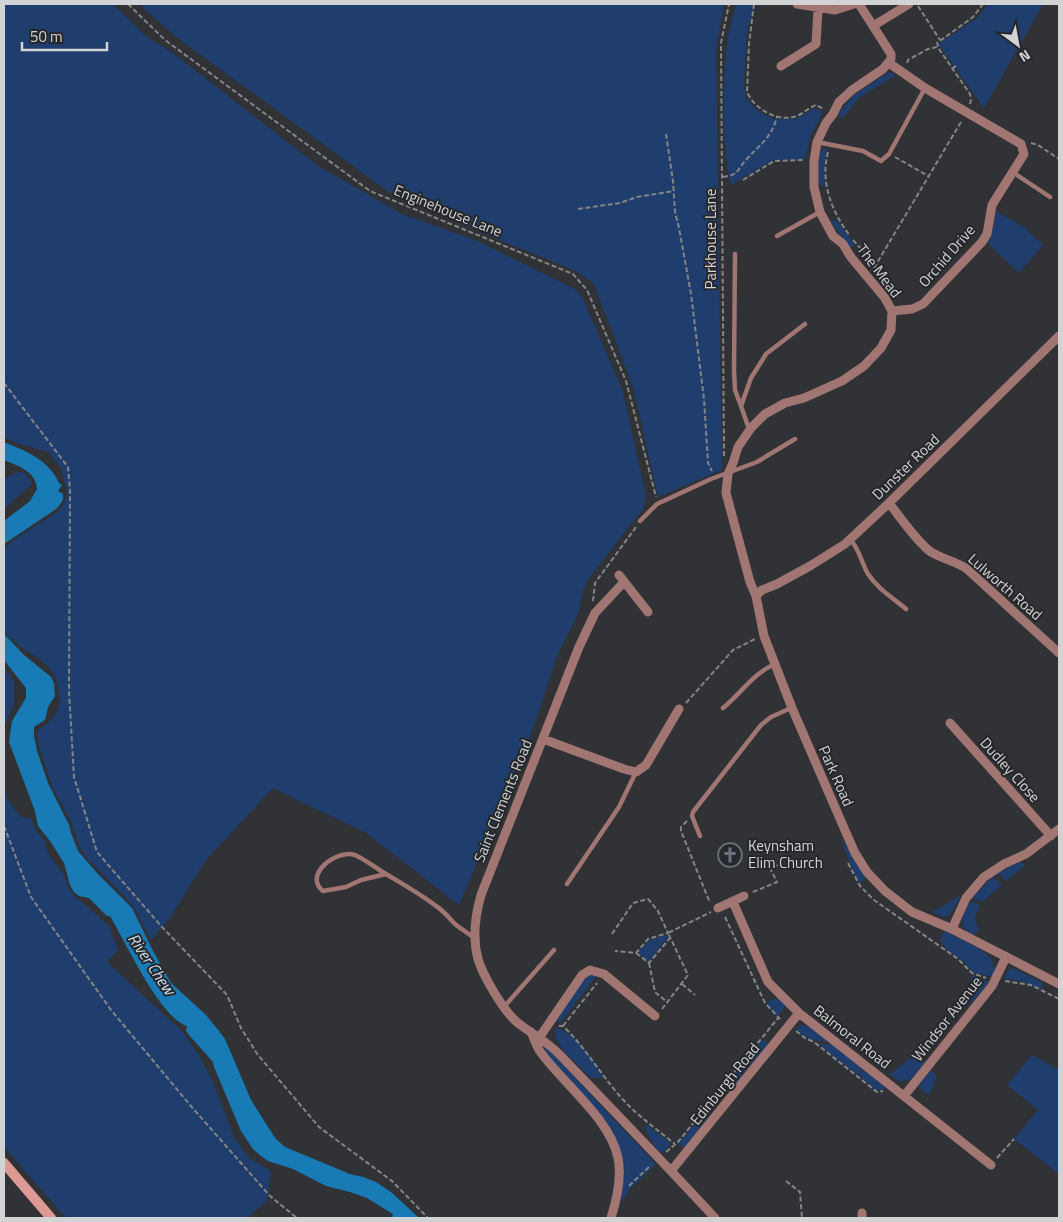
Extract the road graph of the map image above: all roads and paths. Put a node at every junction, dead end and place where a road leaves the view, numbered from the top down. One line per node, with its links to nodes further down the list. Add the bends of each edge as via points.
1 (128, 4): 52 (path, Enginehouse Lane, via 165,40 370,191 573,274 587,290 626,381)
2 (729, 4): 32 (path, Parkhouse Lane, via 721,43)
3 (754, 4): 22 (path, via 747,92 754,103)
4 (797, 4): 10 (street)
5 (854, 4): 10 (street, via 835,10)
6 (858, 4): 11 (street)
7 (909, 4): 11 (street)
8 (916, 4): 12 (path)
9 (983, 4): 12 (path, via 973,17)
10 (818, 8): 16 (street, via 816,44)
11 (873, 26): 15 (street, via 891,54)
12 (940, 40): 13 (path)
13 (937, 46): 14 (path); 18 (path)
14 (908, 60)
15 (889, 63): 19 (street); 21 (street, The Mead, via 839,102)
16 (781, 66)
17 (957, 66): 18 (path)
18 (952, 69): 20 (path, via 970,94)
19 (925, 88): 20 (street); 27 (lane)
20 (966, 112): 26 (street); 31 (path)
21 (833, 114): 22 (path, via 816,105 793,117); 24 (street, The Mead)
22 (777, 116): 32 (path, via 768,138 733,175)
23 (666, 134): 34 (path)
24 (817, 142): 25 (lane); 29 (street, The Mead)
25 (830, 144): 27 (lane, via 863,151 881,161); 40 (path, via 826,180 831,206)
26 (1021, 144): 28 (path, via 1038,145); 30 (street, Orchid Drive, via 1024,154)
27 (889, 154): 31 (path)
28 (1059, 159)
29 (814, 160): 33 (path, via 774,161); 37 (street, The Mead, via 814,187)
30 (1014, 172): 35 (lane); 42 (street, Orchid Drive, via 992,205 987,234 982,242 922,304 912,309)
31 (928, 176): 40 (path)
32 (722, 177): 49 (path, Parkhouse Lane)
33 (743, 180)
34 (674, 191): 36 (path); 51 (path, via 691,294 708,464)
35 (1050, 197)
36 (578, 210)
37 (820, 212): 38 (lane); 41 (street, The Mead, via 833,236 843,244)
38 (777, 236)
39 (735, 254): 46 (lane, via 734,371 735,390)
40 (875, 264): 41 (path)
41 (870, 280): 42 (street, The Mead)
42 (892, 311): 47 (street, The Mead, via 887,339 864,366 842,381 785,403 766,414)
43 (805, 324): 46 (lane, via 766,354 751,378)
44 (1059, 336): 53 (street, Dunster Road)
45 (4, 383): 116 (path, via 68,467 69,691 74,777 97,852 162,927 228,995 241,1028 258,1055 319,1128 392,1181)
46 (741, 406): 47 (lane)
47 (749, 431): 50 (street, The Mead, via 738,446)
48 (795, 438): 50 (lane, via 757,462)
49 (724, 457)
50 (728, 474): 51 (lane); 56 (street, Park Road, via 726,493)
51 (716, 478): 52 (lane)
52 (658, 504): 54 (lane)
53 (889, 504): 55 (street, Dunster Road); 61 (street, Lulworth Road, via 924,545 967,569)
54 (640, 521): 59 (path, via 595,583 592,598)
55 (850, 539): 56 (street, Dunster Road); 57 (lane, via 870,576 883,592)
56 (756, 596): 60 (street, Park Road)
57 (906, 609)
58 (648, 612): 59 (street, Saint Clements Road, via 622,578)
59 (594, 614): 67 (street, Saint Clements Road)
60 (764, 636): 62 (street, Park Road); 65 (path, via 733,650)
61 (1059, 653)
62 (775, 664): 63 (lane, via 759,672); 64 (street, Park Road)
63 (723, 708)
64 (792, 708): 71 (lane, via 761,725 693,812); 80 (street, Park Road, via 855,853 867,872 912,912)
65 (679, 709): 68 (street, via 646,765)
66 (950, 723): 72 (street, Dudley Close)
67 (543, 738): 68 (street); 83 (street, Saint Clements Road, via 481,895 475,916)
68 (636, 772): 76 (lane, via 619,807)
69 (4, 826): 115 (path, via 31,897 111,1010 270,1196)
70 (1059, 829): 72 (street)
71 (700, 836)
72 (1051, 836): 80 (street, via 984,877 966,898)
73 (780, 858): 77 (path, via 778,865 770,868 777,882)
74 (848, 862): 91 (path, via 860,886 874,900 958,959 972,973)
75 (386, 874): 75 (lane, via 354,855 344,854 329,861 316,881 323,891); 83 (lane, via 436,906)
76 (567, 884)
77 (744, 896): 78 (street)
78 (733, 902): 79 (street); 98 (street, Balmoral Road, via 768,982)
79 (718, 908): 81 (path)
80 (952, 929): 88 (street, Park Road)
81 (668, 933): 82 (path, via 658,911 648,899 634,903); 84 (path); 87 (path, via 648,939)
82 (612, 934)
83 (475, 938): 97 (street, Saint Clements Road, via 478,959)
84 (670, 938): 89 (path); 92 (path, via 688,975)
85 (554, 950): 97 (lane)
86 (615, 951): 87 (path)
87 (636, 953): 89 (path)
88 (1006, 957): 91 (street, Windsor Avenue); 93 (street, Park Road)
89 (649, 964): 96 (path, via 656,992)
90 (604, 974): 99 (street); 101 (street, via 590,970 582,975); 102 (path)
91 (996, 979): 95 (path, via 1031,985); 104 (street, Windsor Avenue)
92 (682, 984): 94 (path); 96 (path)
93 (1059, 984)
94 (695, 995)
95 (1059, 999)
96 (667, 1002): 99 (path)
97 (504, 1007): 103 (street, Saint Clements Road, via 516,1022)
98 (799, 1013): 104 (street, Balmoral Road); 107 (street, Edinburgh Road)
99 (656, 1016)
100 (778, 1018): 106 (path)
101 (547, 1026): 102 (path); 103 (street)
102 (563, 1026): 106 (path, via 578,1040 619,1095 644,1120)
103 (535, 1035): 108 (street, Saint Clements Road, via 555,1050); 117 (street, Saint Clements Road, via 538,1048 598,1118 612,1141 620,1173)
104 (904, 1096): 110 (street, Balmoral Road)
105 (1014, 1139): 110 (path)
106 (676, 1144): 107 (path); 108 (path)
107 (687, 1152): 111 (street, Edinburgh Road)
108 (659, 1158): 111 (street, Saint Clements Road); 113 (path)
109 (4, 1163): 114 (main road)
110 (990, 1165)
111 (671, 1171): 118 (street, Saint Clements Road)
112 (786, 1181): 119 (path, via 800,1192)
113 (625, 1193)
114 (51, 1218)
115 (297, 1218)
116 (428, 1218)
117 (611, 1218)
118 (715, 1218)
119 (802, 1218)

